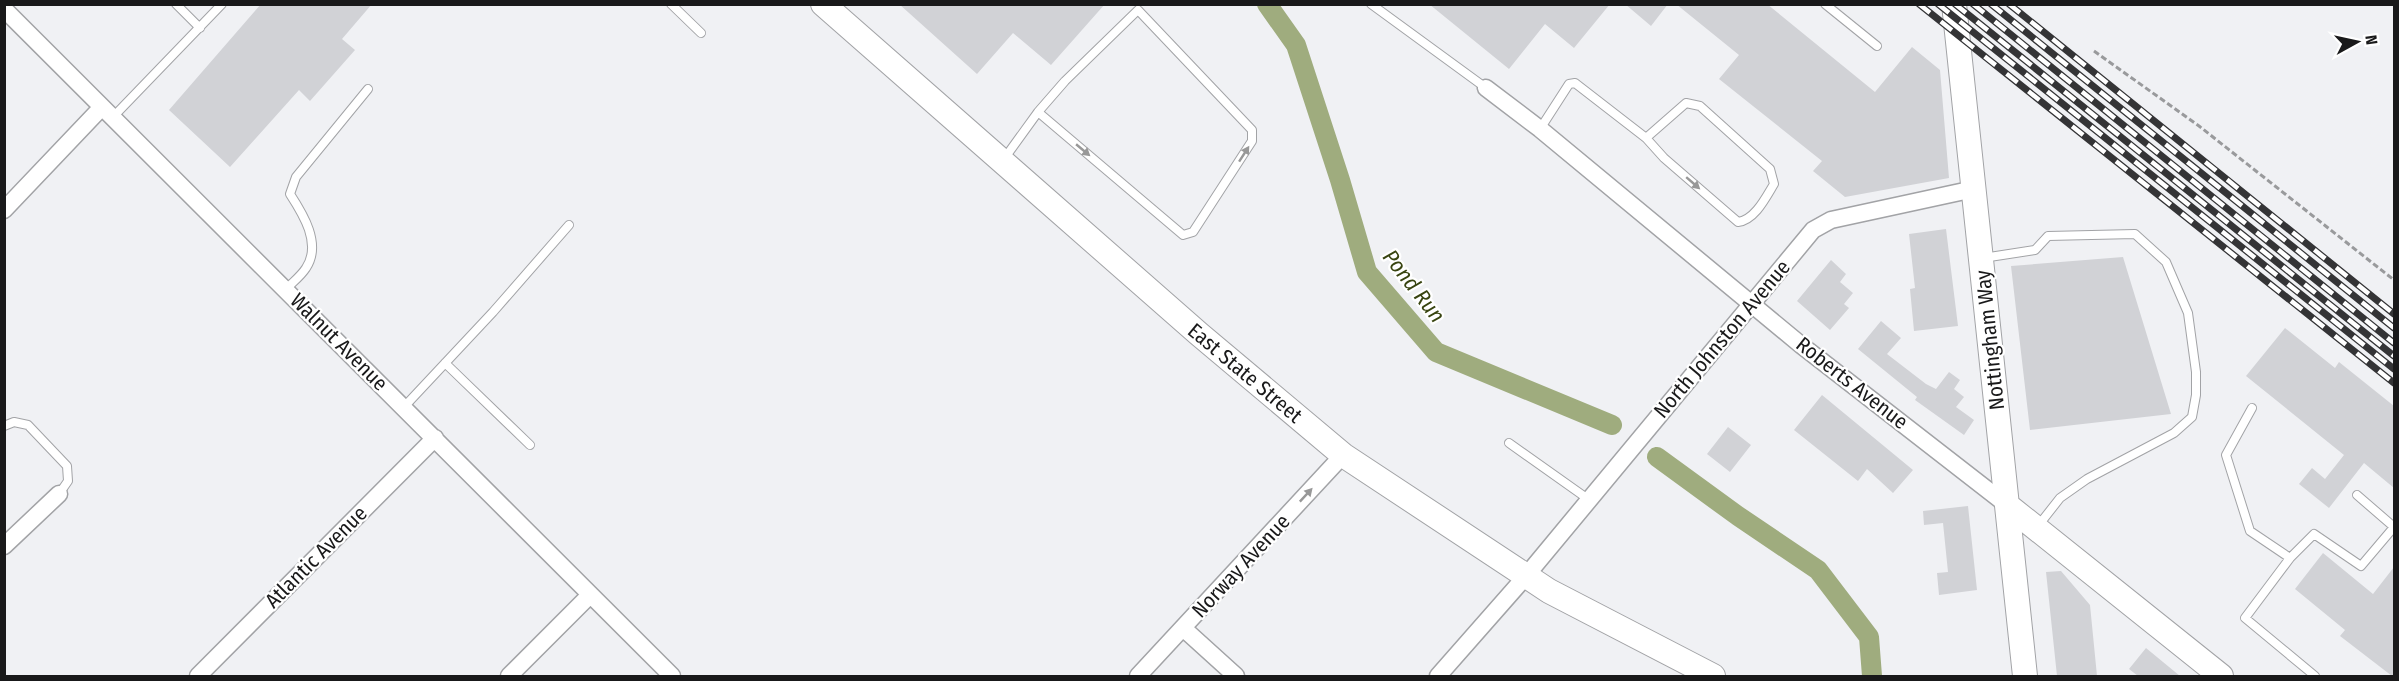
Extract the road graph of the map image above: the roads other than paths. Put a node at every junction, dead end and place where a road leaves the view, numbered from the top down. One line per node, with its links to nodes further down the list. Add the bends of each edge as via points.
1 (176, 4): 9 (lane)
2 (222, 4): 9 (lane)
3 (671, 4): 10 (lane)
4 (823, 4): 18 (street, East State Street)
5 (1371, 4): 12 (lane)
6 (1826, 4): 11 (lane)
7 (1954, 4): 19 (street, Nottingham Way)
8 (4, 9): 14 (street, Walnut Avenue)
9 (200, 28): 14 (lane)
10 (701, 33)
11 (1877, 46)
12 (1486, 88): 16 (street, Roberts Avenue)
13 (368, 89): 23 (lane, via 296,177 290,194 314,242 307,267)
14 (108, 112): 20 (street); 23 (street, Walnut Avenue)
15 (1038, 112): 15 (lane, one-way to 15, via 1183,235 1193,232 1252,141 1252,129 1138,10); 18 (lane)
16 (1540, 129): 17 (lane, via 1569,84 1575,83); 24 (street, Roberts Avenue)
17 (1648, 140): 17 (lane, one-way to 17, via 1738,222 1745,221 1762,204 1774,183 1770,169 1700,106 1686,104)
18 (1002, 162): 32 (street, East State Street)
19 (1974, 189): 22 (street, Nottingham Way); 24 (street, North Johnston Avenue, via 1831,220 1813,230)
20 (4, 210)
21 (568, 225): 25 (lane)
22 (1981, 258): 36 (street, Nottingham Way); 37 (lane, via 2034,250 2048,236 2135,234 2166,262 2188,313 2196,372 2192,417 2174,433 2087,479 2060,498)
23 (286, 289): 26 (street, Walnut Avenue)
24 (1751, 304): 35 (street, North Johnston Avenue); 36 (street, Roberts Avenue)
25 (445, 363): 26 (lane); 31 (lane)
26 (404, 407): 29 (street, Walnut Avenue)
27 (2252, 408): 39 (lane, via 2226,455 2250,531)
28 (4, 426): 33 (lane, via 14,422 28,425 67,466 68,481)
29 (435, 438): 41 (street, Walnut Avenue); 43 (street, Atlantic Avenue)
30 (1509, 443): 35 (lane)
31 (530, 445)
32 (1343, 455): 40 (street, East State Street); 42 (street, Norway Avenue, one-way to 32)
33 (59, 494): 38 (street)
34 (2357, 495): 39 (lane, via 2394,527 2361,566 2313,534)
35 (1588, 499): 40 (street, North Johnston Avenue)
36 (2007, 505): 37 (street, Roberts Avenue); 50 (street, Nottingham Way)
37 (2036, 529): 51 (street, Roberts Avenue)
38 (4, 546)
39 (2290, 558): 52 (lane, via 2245,618)
40 (1526, 576): 48 (street, North Johnston Avenue); 49 (street, East State Street)
41 (590, 595): 44 (street); 45 (street, Walnut Avenue)
42 (1183, 628): 46 (street, Norway Avenue); 47 (street)
43 (198, 676)
44 (509, 676)
45 (672, 676)
46 (1138, 676)
47 (1236, 676)
48 (1438, 676)
49 (1713, 676)
50 (2025, 676)
51 (2221, 676)
52 (2315, 676)

